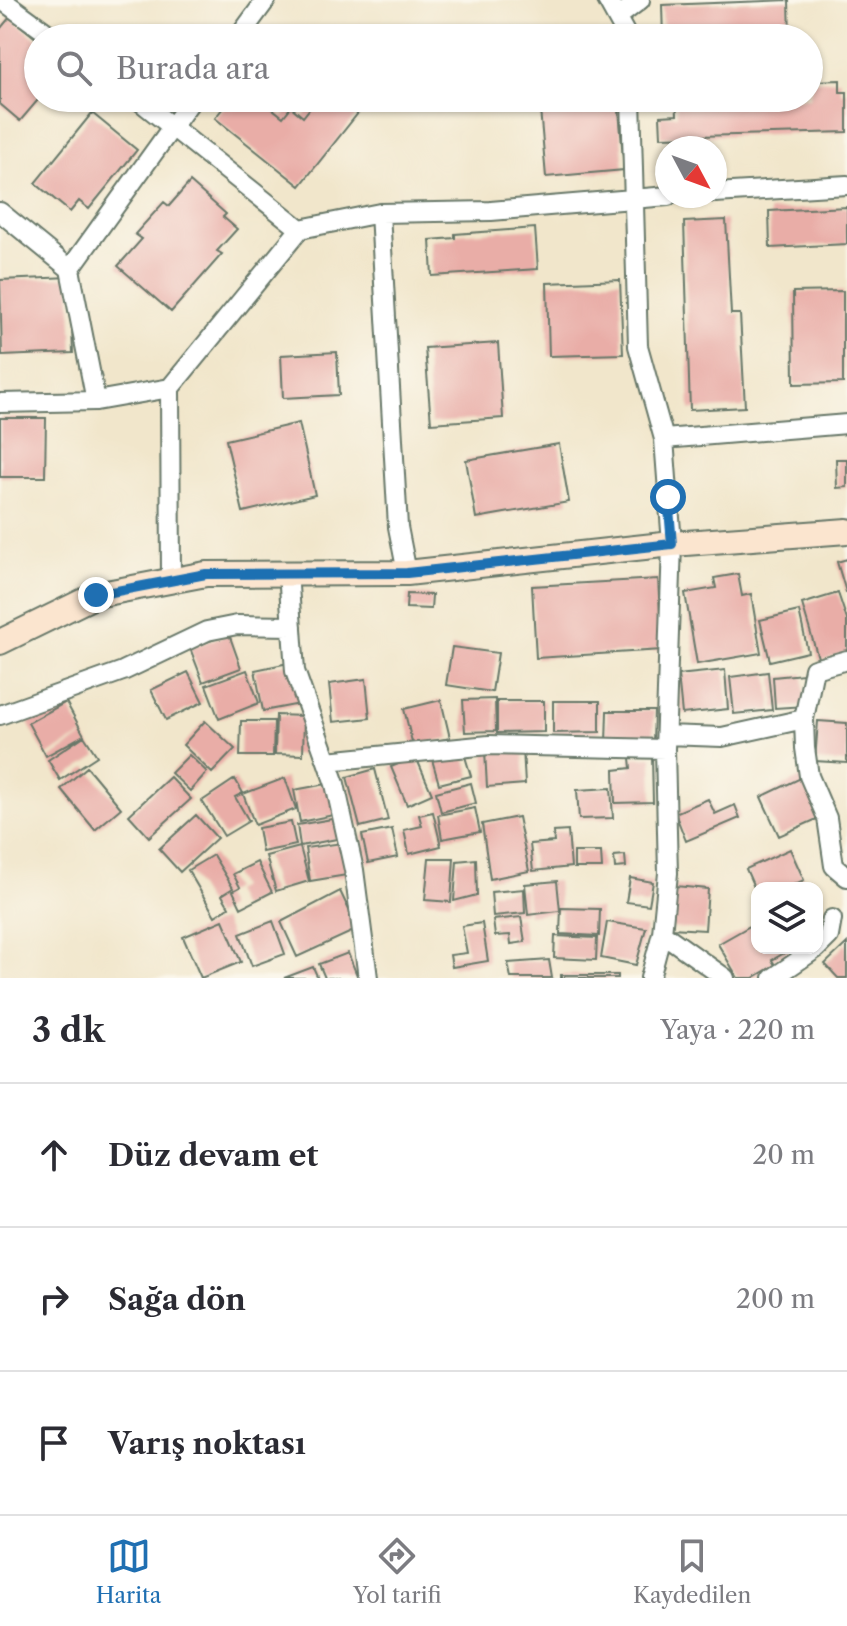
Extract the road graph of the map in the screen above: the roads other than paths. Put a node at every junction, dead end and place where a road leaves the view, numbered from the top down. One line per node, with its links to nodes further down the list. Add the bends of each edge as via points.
1 (2, 0): 6 (street)
2 (266, 0): 7 (street)
3 (607, 0): 5 (street)
4 (640, 0): 5 (street)
5 (618, 17): 8 (street)
6 (35, 24)
7 (248, 24)
8 (621, 24)
9 (155, 112): 12 (street)
10 (183, 112): 12 (street)
11 (631, 112): 16 (street)
12 (173, 125): 19 (street); 20 (street)
13 (847, 185): 14 (street)
14 (727, 192)
15 (655, 197): 16 (street)
16 (632, 198): 18 (street, via 491,211); 25 (street, via 638,346)
17 (0, 212): 20 (street)
18 (380, 213): 19 (street); 29 (street, via 398,527)
19 (300, 229): 21 (street)
20 (70, 269): 22 (street)
21 (170, 388): 22 (street); 30 (street)
22 (96, 401): 23 (street)
23 (0, 403)
24 (847, 424): 25 (street)
25 (664, 439): 27 (street)
26 (847, 531): 27 (street)
27 (672, 544): 29 (street); 36 (street)
28 (288, 572): 29 (street); 30 (street); 31 (street)
29 (407, 573)
30 (171, 580): 32 (street, via 96,595)
31 (292, 626): 34 (street, via 237,625 207,631 123,671); 37 (street, via 295,671)
32 (0, 642)
33 (847, 660): 35 (street, via 814,669)
34 (0, 715)
35 (804, 719): 36 (street, via 722,737); 38 (street, via 809,776 827,818 834,866)
36 (666, 742): 37 (street, via 489,745); 40 (street, via 668,873)
37 (327, 761): 43 (street, via 354,870)
38 (847, 877)
39 (832, 919): 41 (street)
40 (662, 933): 44 (street); 45 (street)
41 (823, 942)
42 (808, 954): 46 (street)
43 (368, 978)
44 (650, 978)
45 (725, 978)
46 (773, 978)

